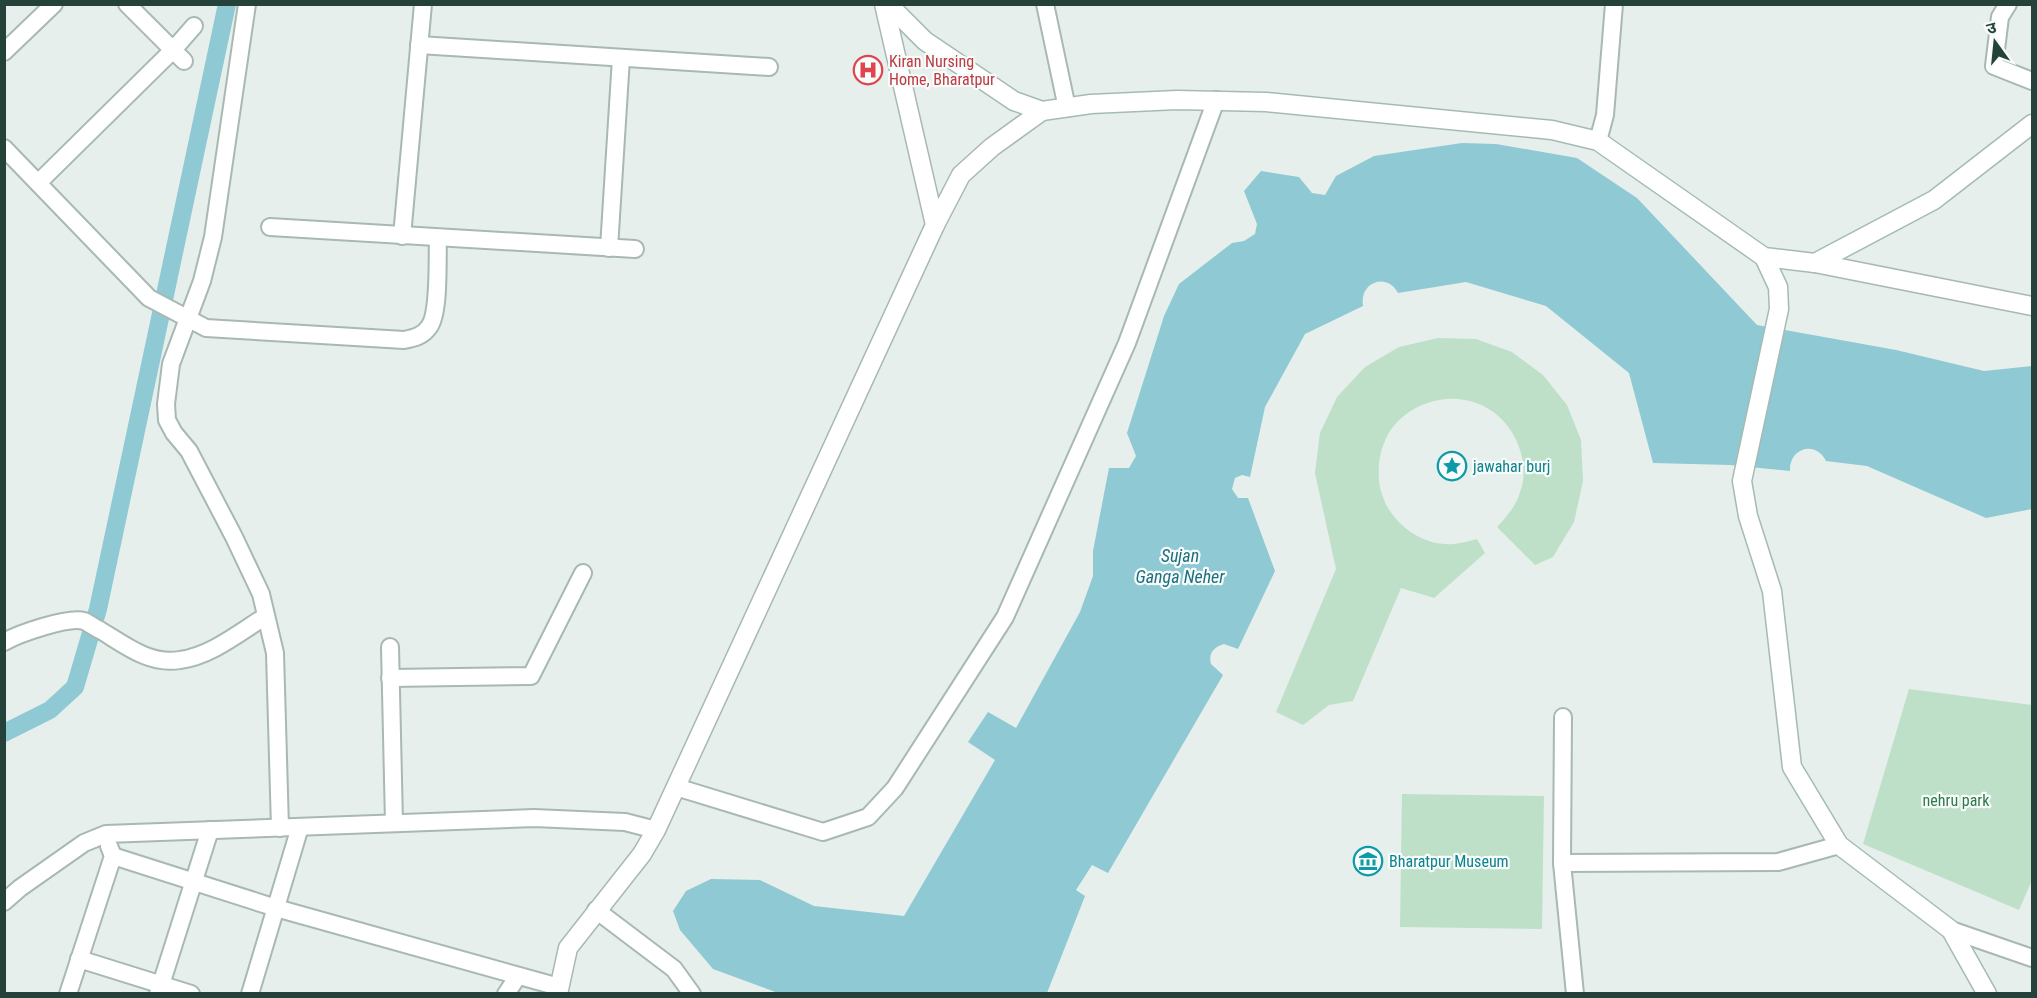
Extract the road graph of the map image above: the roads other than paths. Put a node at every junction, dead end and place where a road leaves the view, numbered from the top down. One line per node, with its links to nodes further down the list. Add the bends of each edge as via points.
1 (54, 4): 11 (street)
2 (127, 4): 12 (street)
3 (248, 4): 32 (street, via 213,237)
4 (423, 4): 10 (street)
5 (886, 4): 18 (main road, via 925,40 1014,101); 23 (main road)
6 (1045, 4): 17 (street)
7 (1614, 4): 20 (street, via 1605,115)
8 (2008, 4): 15 (street, via 2000,16 1994,66)
9 (194, 26): 12 (street)
10 (419, 45): 13 (street); 25 (street)
11 (4, 52)
12 (178, 55): 22 (street)
13 (621, 58): 14 (street); 27 (street)
14 (769, 68)
15 (2032, 81)
16 (1216, 100): 17 (main road); 20 (main road, via 1513,125); 39 (street, via 1127,343 1005,617 895,788 868,817 823,831)
17 (1067, 108): 18 (main road)
18 (1042, 111): 23 (main road, via 992,147 961,176)
19 (2032, 124): 30 (main road, via 1934,200)
20 (1598, 141): 29 (main road)
21 (4, 148): 22 (street)
22 (38, 183): 32 (street, via 149,298)
23 (935, 225): 39 (main road)
24 (270, 227): 25 (street)
25 (402, 236): 26 (street)
26 (438, 238): 27 (street); 32 (street, via 435,315 418,336 404,340 206,328)
27 (609, 248): 28 (street)
28 (635, 249)
29 (1764, 257): 30 (main road); 46 (main road, via 1778,287 1779,309 1743,481 1748,516 1772,591 1792,767)
30 (1815, 263): 31 (main road)
31 (2032, 306)
32 (189, 318): 34 (street, via 171,364 167,420 189,451 234,537 261,594)
33 (583, 573): 37 (street, via 531,676)
34 (266, 616): 35 (street, via 198,657 178,661 138,654 83,620 59,623); 42 (street, via 275,653)
35 (4, 642)
36 (390, 647): 37 (street)
37 (390, 678): 40 (street)
38 (1563, 717): 48 (street)
39 (676, 787): 44 (main road)
40 (394, 823): 41 (street); 44 (street, via 534,818 625,822)
41 (300, 827): 42 (street); 51 (street)
42 (280, 828): 43 (street)
43 (210, 830): 45 (street); 49 (street)
44 (656, 830): 52 (main road, via 642,854)
45 (106, 834): 47 (street); 50 (street, via 84,843)
46 (1839, 845): 48 (street, via 1778,862); 53 (main road)
47 (113, 856): 49 (street); 55 (street)
48 (1562, 863): 64 (street)
49 (194, 882): 51 (street); 57 (street)
50 (4, 902)
51 (276, 908): 56 (street); 61 (street)
52 (596, 910): 58 (main road, via 568,948); 63 (street, via 674,969)
53 (1951, 930): 54 (street); 65 (main road)
54 (2032, 958)
55 (80, 959): 57 (street); 59 (street)
56 (518, 976): 58 (street); 62 (street)
57 (160, 989): 60 (street)
58 (559, 990)
59 (68, 993)
60 (191, 993)
61 (250, 993)
62 (506, 993)
63 (692, 993)
64 (1575, 993)
65 (1987, 993)

